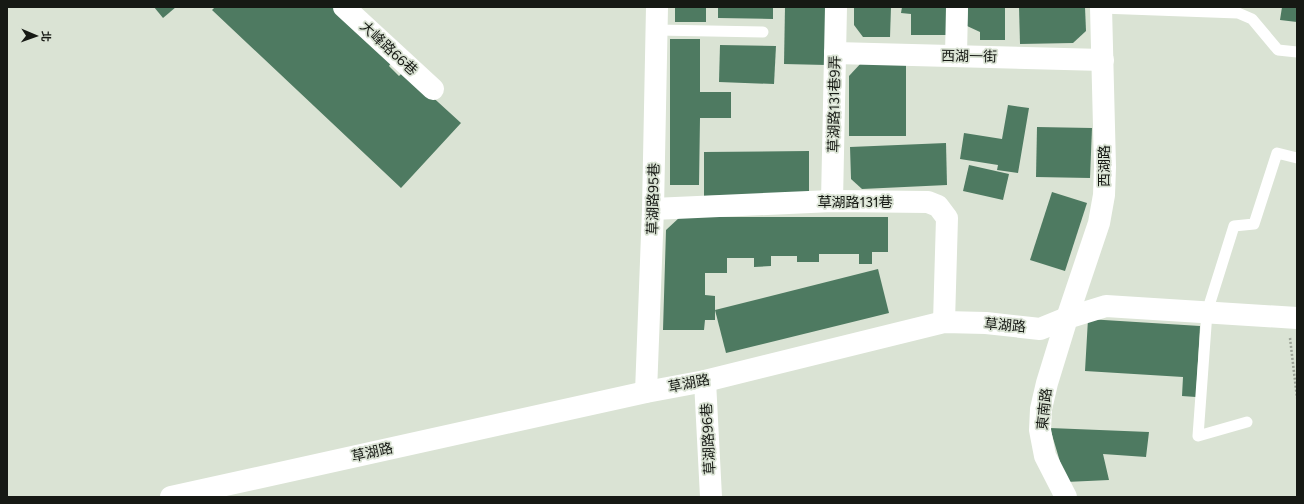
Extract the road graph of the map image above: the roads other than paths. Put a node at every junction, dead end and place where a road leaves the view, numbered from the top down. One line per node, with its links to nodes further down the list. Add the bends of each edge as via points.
1 (344, 7): 12 (street, 大峰路66巷)
2 (657, 7): 6 (street, 草湖路95巷)
3 (836, 7): 9 (street, 草湖路131巷9弄)
4 (958, 7): 10 (street)
5 (1101, 8): 8 (lane, via 1238,13 1252,19 1278,50); 11 (street, 西湖路)
6 (656, 30): 7 (lane); 15 (street, 草湖路95巷)
7 (763, 32)
8 (1297, 52)
9 (835, 53): 10 (street, 西湖一街); 14 (street, 草湖路131巷9弄)
10 (956, 56): 11 (street, 西湖一街)
11 (1103, 60): 17 (street, 西湖路, via 1104,195 1099,223)
12 (433, 89)
13 (1297, 158): 16 (lane, via 1277,153 1254,224 1234,226)
14 (832, 201): 15 (street, 草湖路131巷); 19 (street, 草湖路131巷, via 928,202 938,206 947,218)
15 (653, 209): 21 (street, 草湖路95巷)
16 (1207, 312): 17 (street, 草湖路, via 1106,306); 18 (street, 草湖路); 22 (lane, via 1198,436)
17 (1067, 318): 19 (street, 草湖路, via 1040,329 986,323); 25 (street, 東南路, via 1047,382 1041,409 1040,430 1045,456)
18 (1292, 318)
19 (944, 322): 20 (street, 草湖路)
20 (705, 381): 21 (street, 草湖路); 24 (street, 草湖路96巷)
21 (646, 392): 23 (street, 草湖路)
22 (1247, 422)
23 (171, 497)
24 (711, 497)
25 (1066, 497)

